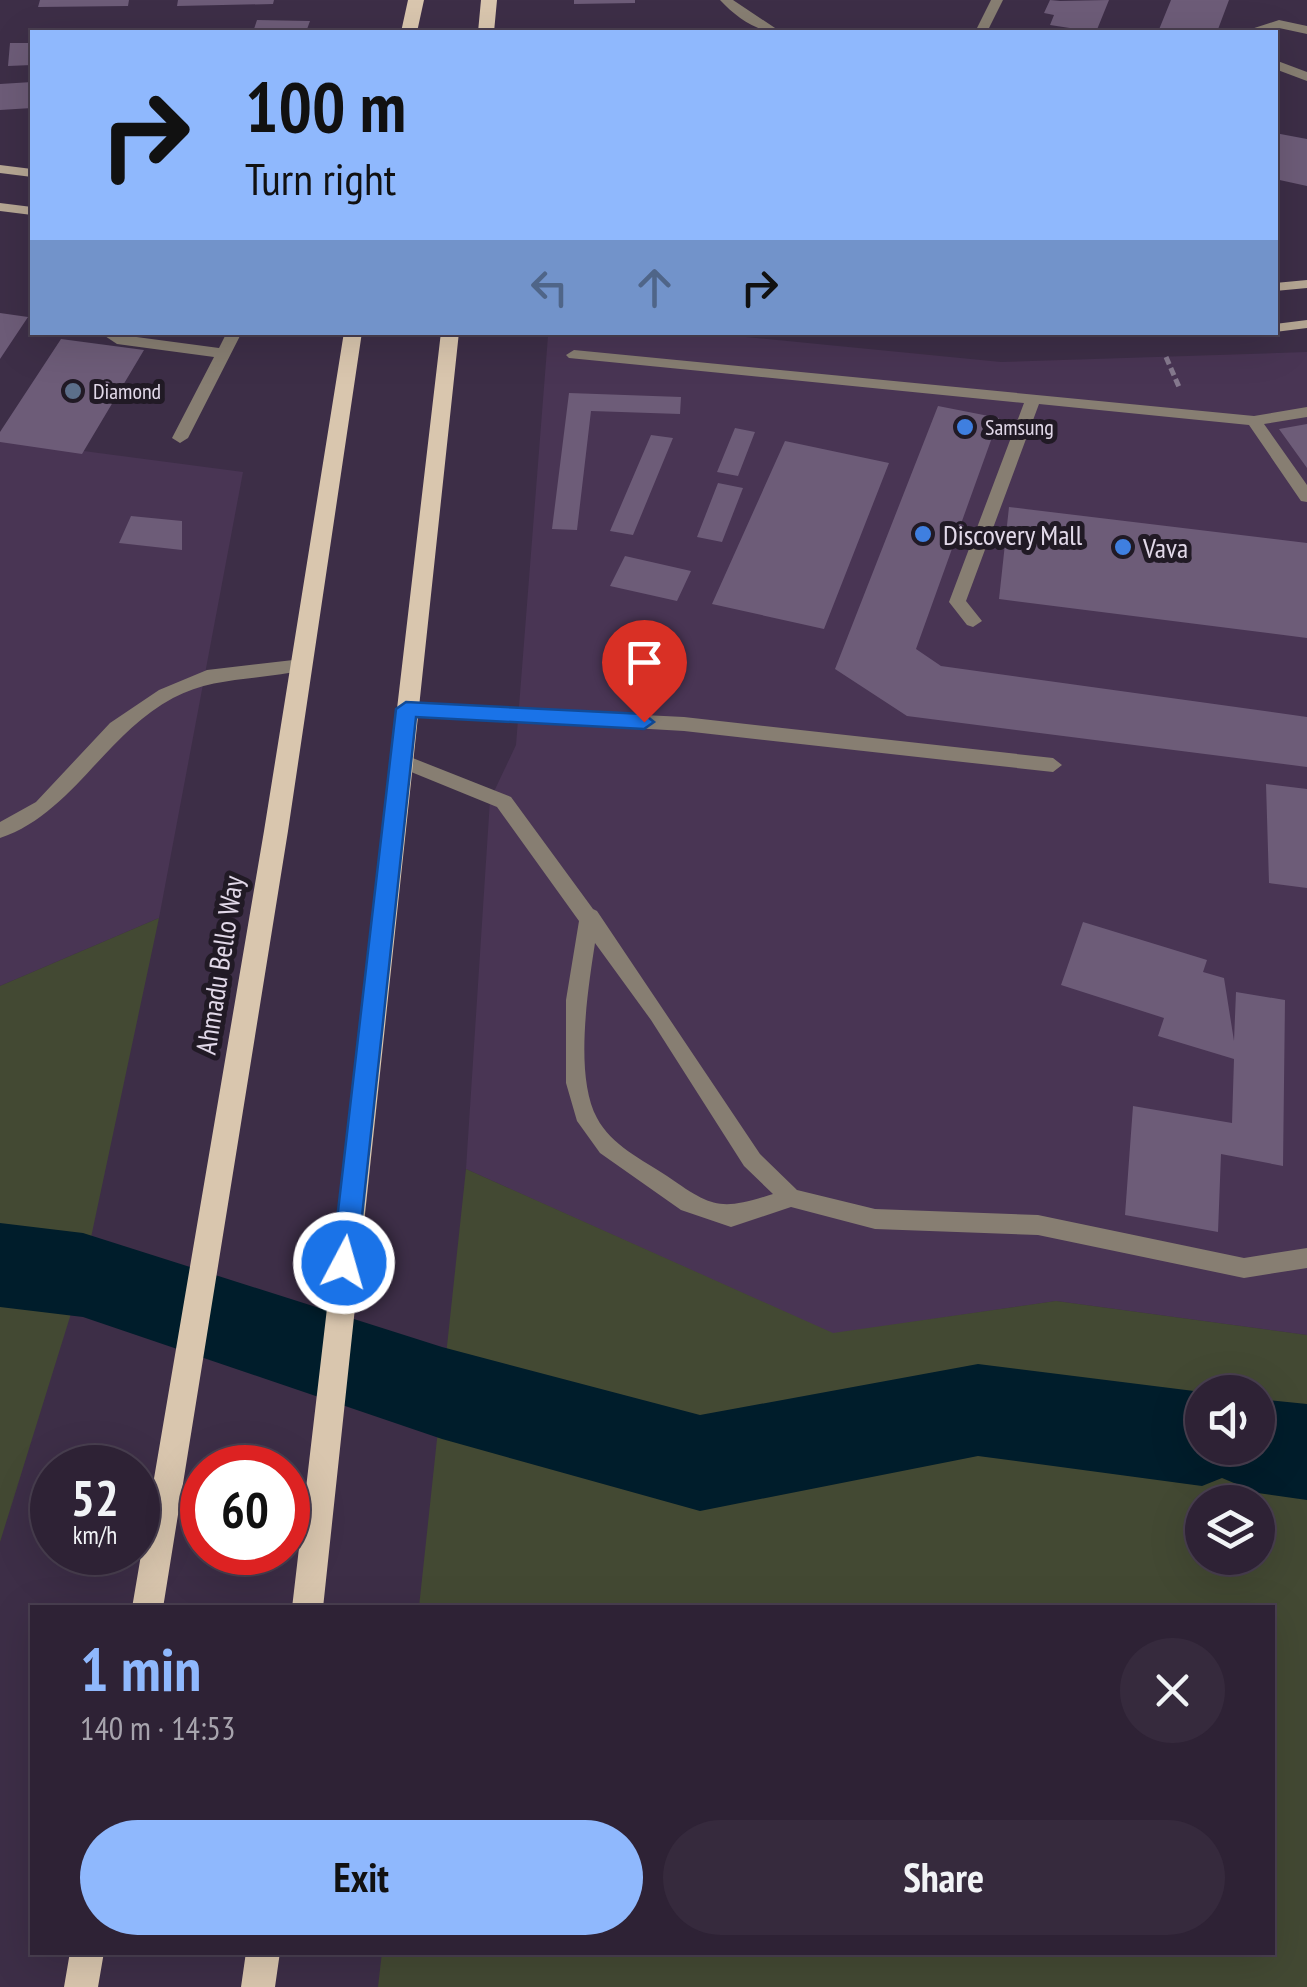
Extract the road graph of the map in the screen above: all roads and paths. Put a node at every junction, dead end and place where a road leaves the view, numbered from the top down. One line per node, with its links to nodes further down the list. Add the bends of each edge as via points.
1 (416, 0): 5 (main road)
2 (489, 0): 6 (main road)
3 (726, 0): 7 (street)
4 (997, 0): 8 (street)
5 (409, 30)
6 (486, 30)
7 (771, 30)
8 (982, 30)
9 (1256, 30): 10 (street, via 1279,24)
10 (1307, 30)
11 (1278, 65): 12 (street)
12 (1307, 76)
13 (0, 169): 14 (main road)
14 (30, 172)
15 (0, 207): 16 (main road)
16 (30, 211)
17 (1307, 284): 18 (main road)
18 (1278, 287)
19 (1307, 324): 20 (main road)
20 (1278, 328)
21 (111, 335): 25 (street)
22 (234, 335): 25 (street)
23 (353, 335): 33 (main road, Ahmadu Bello Way)
24 (450, 335): 34 (main road)
25 (226, 354): 30 (street)
26 (574, 355): 27 (street)
27 (1033, 399): 29 (street); 32 (street, via 957,602)
28 (1307, 412): 29 (street)
29 (1254, 422): 31 (street)
30 (180, 438)
31 (1307, 497)
32 (973, 621)
33 (302, 665): 37 (street, via 207,676 166,694 116,728 42,807); 41 (main road, Ahmadu Bello Way)
34 (406, 709): 35 (main road); 36 (street, via 684,724)
35 (400, 760): 38 (street, via 504,802); 42 (main road)
36 (1053, 766)
37 (0, 832)
38 (590, 916): 39 (street, via 752,1160); 39 (street, via 576,1000 576,1083 586,1121 608,1147 690,1203 731,1217)
39 (791, 1198): 40 (street, via 875,1219 1038,1225 1244,1268)
40 (1307, 1258)
41 (147, 1605)
42 (307, 1605)
43 (87, 1955): 45 (main road)
44 (263, 1955): 46 (main road)
45 (81, 1987)
46 (258, 1987)

